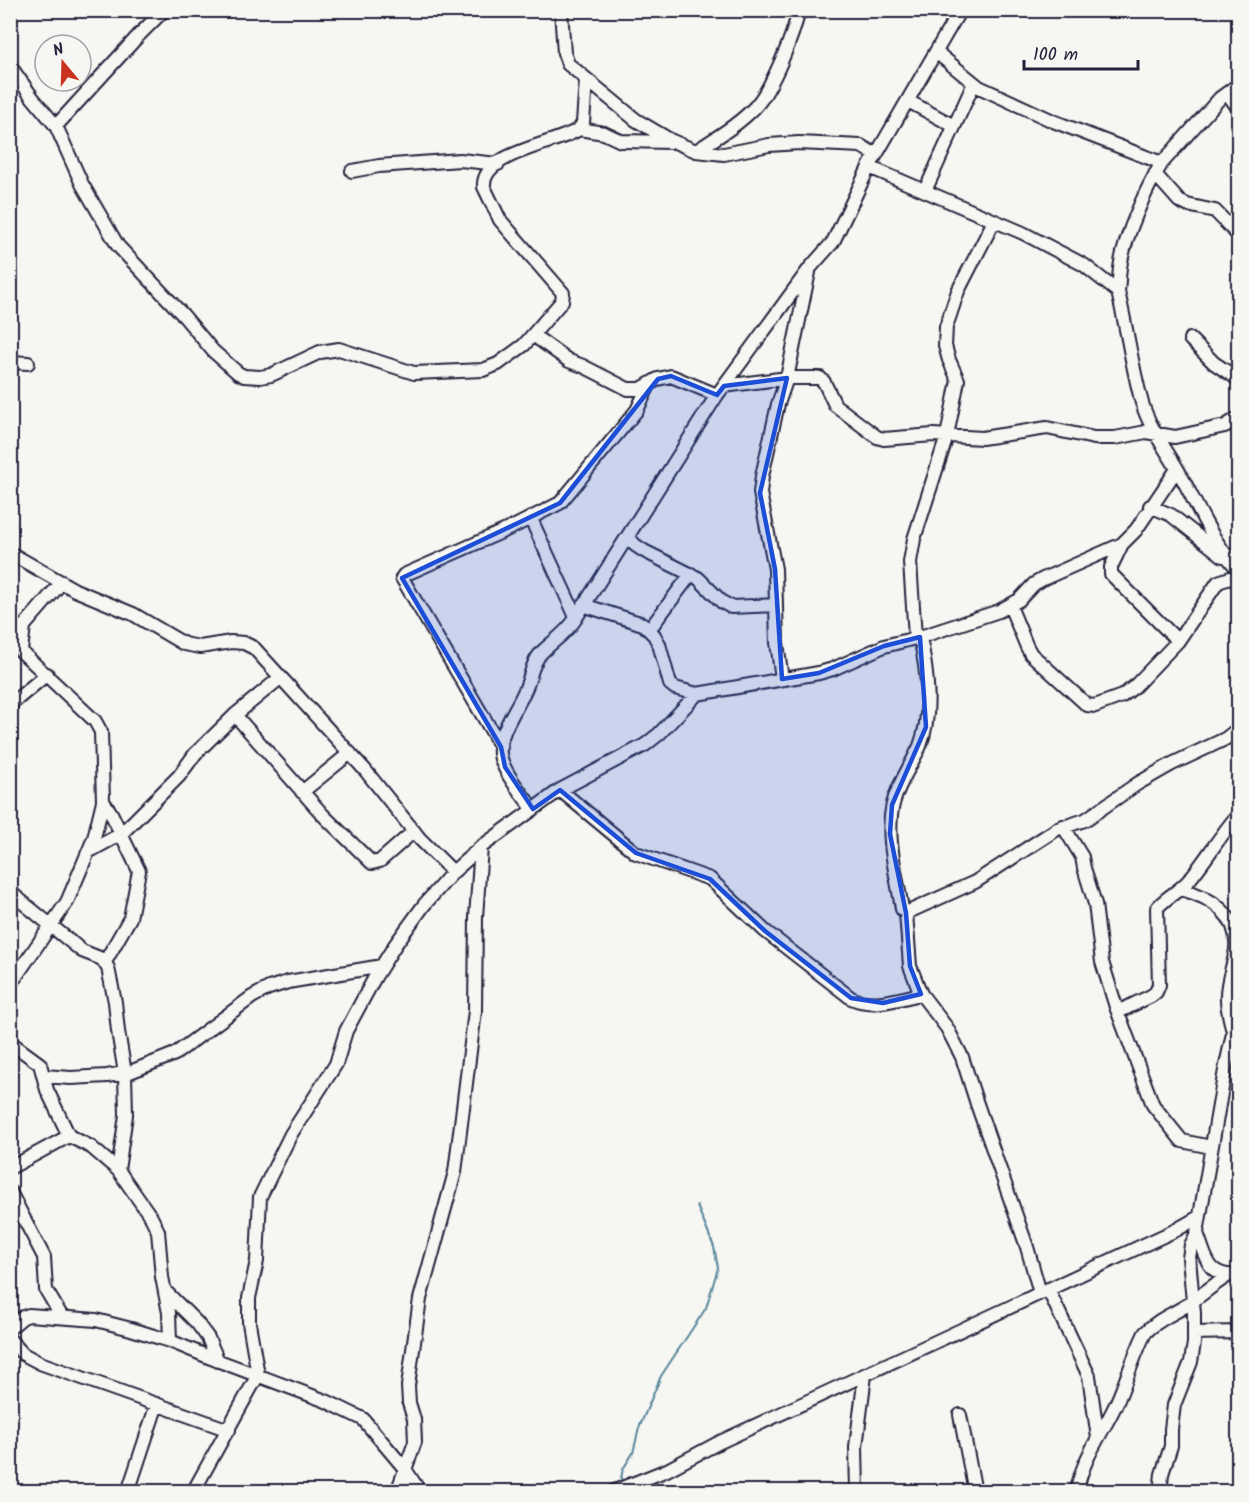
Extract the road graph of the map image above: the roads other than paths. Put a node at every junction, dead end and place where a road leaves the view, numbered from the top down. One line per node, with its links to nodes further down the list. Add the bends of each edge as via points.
1 (164, 10): 13 (street)
2 (561, 10): 7 (street, via 565,60)
3 (799, 10): 17 (street, via 792,38 762,98 733,127)
4 (960, 10): 5 (street)
5 (936, 52): 8 (street); 11 (street)
6 (10, 66): 13 (street)
7 (586, 80): 15 (street, via 583,123); 16 (street, via 636,120)
8 (974, 83): 14 (street); 19 (street, via 1053,121)
9 (1239, 84): 10 (street)
10 (1227, 93): 12 (street); 19 (street)
11 (908, 101): 14 (street); 18 (street)
12 (1239, 108)
13 (56, 126): 29 (street, via 82,184 118,246 213,351 238,373 271,375 320,352 339,349 414,373 483,370 503,361)
14 (954, 126): 24 (street)
15 (579, 129): 16 (street, via 626,142); 20 (street, via 511,155)
16 (675, 142): 17 (street)
17 (696, 151): 18 (street, via 724,154 799,143 861,146)
18 (876, 155): 21 (street)
19 (1162, 163): 23 (street)
20 (498, 164): 22 (street, via 460,159); 29 (street, via 484,182 496,213 563,293 562,301)
21 (869, 167): 24 (street); 27 (street, via 833,242)
22 (352, 171)
23 (1155, 174): 26 (street, via 1183,204 1215,211); 28 (street, via 1123,254)
24 (925, 191): 25 (street)
25 (994, 221): 28 (street, via 1084,265); 41 (street, via 958,291 946,327 947,353 958,380)
26 (1239, 235)
27 (810, 268): 33 (street); 36 (street)
28 (1118, 291): 40 (street, via 1142,404)
29 (533, 335): 35 (street, via 568,361 628,389)
30 (1190, 339): 34 (street, via 1214,363)
31 (10, 362): 32 (street)
32 (28, 363)
33 (787, 378): 36 (street); 41 (street, via 820,378 835,405 877,437); 53 (street, via 760,493 775,569)
34 (1239, 380)
35 (649, 385): 36 (street, via 671,376); 44 (street, via 637,410 568,495)
36 (721, 391): 45 (street)
37 (1239, 418): 38 (street)
38 (1225, 426): 39 (street); 40 (street, via 1181,436)
39 (1239, 431)
40 (1156, 433): 41 (street, via 1094,438 1047,428 982,438); 42 (street)
41 (947, 436): 59 (street, via 910,562)
42 (1178, 469): 43 (street); 48 (street, via 1212,534)
43 (1150, 506): 46 (street, via 1136,530); 48 (street, via 1171,515)
44 (531, 519): 55 (street); 70 (street, via 402,578)
45 (628, 537): 49 (street, via 644,551); 52 (street)
46 (1122, 543): 54 (street, via 1034,584); 61 (street, via 1111,574)
47 (10, 553): 51 (street)
48 (1236, 567)
49 (691, 574): 53 (street, via 731,607); 58 (street)
50 (1239, 581): 61 (street, via 1218,582)
51 (62, 582): 56 (street); 64 (street, via 184,644 200,647 244,643 254,648)
52 (583, 605): 55 (street); 58 (street, via 643,624)
53 (776, 605): 65 (street)
54 (1010, 606): 59 (street); 61 (street, via 1031,654 1090,706 1128,692)
55 (576, 617): 70 (street, via 534,663)
56 (24, 626): 57 (street); 62 (street)
57 (10, 628)
58 (649, 630): 66 (street, via 659,644 670,684)
59 (917, 637): 65 (street, via 884,646 833,669); 85 (street, via 926,664 926,727 900,781 892,805 890,834)
60 (10, 641): 62 (street)
61 (1178, 641)
62 (21, 651): 63 (street)
63 (46, 674): 67 (street); 74 (street, via 95,721 100,732)
64 (280, 678): 68 (street); 71 (street)
65 (782, 679): 66 (street)
66 (697, 694): 72 (street, via 645,745)
67 (10, 705)
68 (235, 715): 73 (street); 79 (street)
69 (1239, 729): 77 (street, via 1137,784 1085,820)
70 (501, 747): 75 (street, via 505,767)
71 (350, 753): 73 (street); 78 (street)
72 (560, 790): 75 (street); 90 (street, via 636,853 710,879 765,932 851,998 863,1003 883,1003)
73 (302, 792): 78 (street, via 372,863 380,861)
74 (103, 801): 79 (street); 81 (street)
75 (533, 809): 80 (street)
76 (1239, 815): 83 (street)
77 (1063, 826): 85 (street, via 975,882); 92 (street, via 1082,858 1095,904 1102,962)
78 (414, 831): 82 (street)
79 (121, 834): 81 (street); 87 (street, via 139,877 129,918)
80 (480, 847): 82 (street); 121 (street, via 475,1011 455,1172 420,1299 408,1386 415,1442)
81 (88, 852): 86 (street, via 67,902)
82 (453, 872): 88 (street, via 424,905)
83 (1181, 889): 92 (street, via 1157,908 1156,992); 93 (street, via 1209,899 1232,924 1236,950 1227,998)
84 (10, 892): 86 (street)
85 (906, 913): 90 (street, via 910,966)
86 (51, 927): 87 (street, via 82,951); 89 (street)
87 (105, 962): 95 (street)
88 (382, 966): 95 (street, via 269,988 175,1054); 115 (street, via 346,1031 336,1064 291,1134 260,1197 257,1261 249,1298)
89 (10, 985)
90 (921, 994): 106 (street, via 947,1028 962,1057)
91 (1239, 1010): 93 (street)
92 (1118, 1012): 98 (street, via 1157,1111 1182,1141)
93 (1233, 1031): 98 (street)
94 (10, 1042): 96 (street, via 36,1059)
95 (125, 1073): 96 (street); 100 (street, via 126,1115)
96 (44, 1076): 97 (street)
97 (69, 1136): 99 (street); 100 (street, via 92,1148)
98 (1211, 1147): 102 (street)
99 (10, 1168)
100 (118, 1170): 105 (street, via 158,1231)
101 (10, 1192): 108 (street, via 44,1257 46,1290)
102 (1199, 1217): 103 (street); 106 (street)
103 (1197, 1233): 104 (street, via 1211,1268); 107 (street, via 1189,1258)
104 (1234, 1275): 107 (street)
105 (165, 1290): 113 (street); 114 (street, via 197,1323)
106 (1044, 1291): 116 (street); 120 (street, via 1089,1376)
107 (1193, 1301): 111 (street); 120 (street, via 1144,1333)
108 (62, 1317): 109 (street, via 29,1315); 113 (street, via 96,1320)
109 (10, 1328)
110 (1239, 1332): 111 (street)
111 (1194, 1333): 130 (street, via 1191,1362 1174,1405 1171,1446)
112 (10, 1340): 117 (street, via 23,1354 40,1363)
113 (170, 1341): 114 (street)
114 (218, 1361): 115 (street)
115 (258, 1375): 119 (street); 121 (street, via 363,1419)
116 (865, 1375): 122 (street, via 667,1470); 127 (street, via 856,1447)
117 (157, 1404): 119 (street); 123 (street)
118 (960, 1415): 128 (street)
119 (228, 1430): 124 (street)
120 (1098, 1438): 129 (street)
121 (405, 1469): 125 (street); 126 (street)
122 (614, 1490)
123 (128, 1491)
124 (193, 1491)
125 (397, 1491)
126 (420, 1491)
127 (857, 1491)
128 (975, 1491)
129 (1077, 1491)
130 (1160, 1491)

